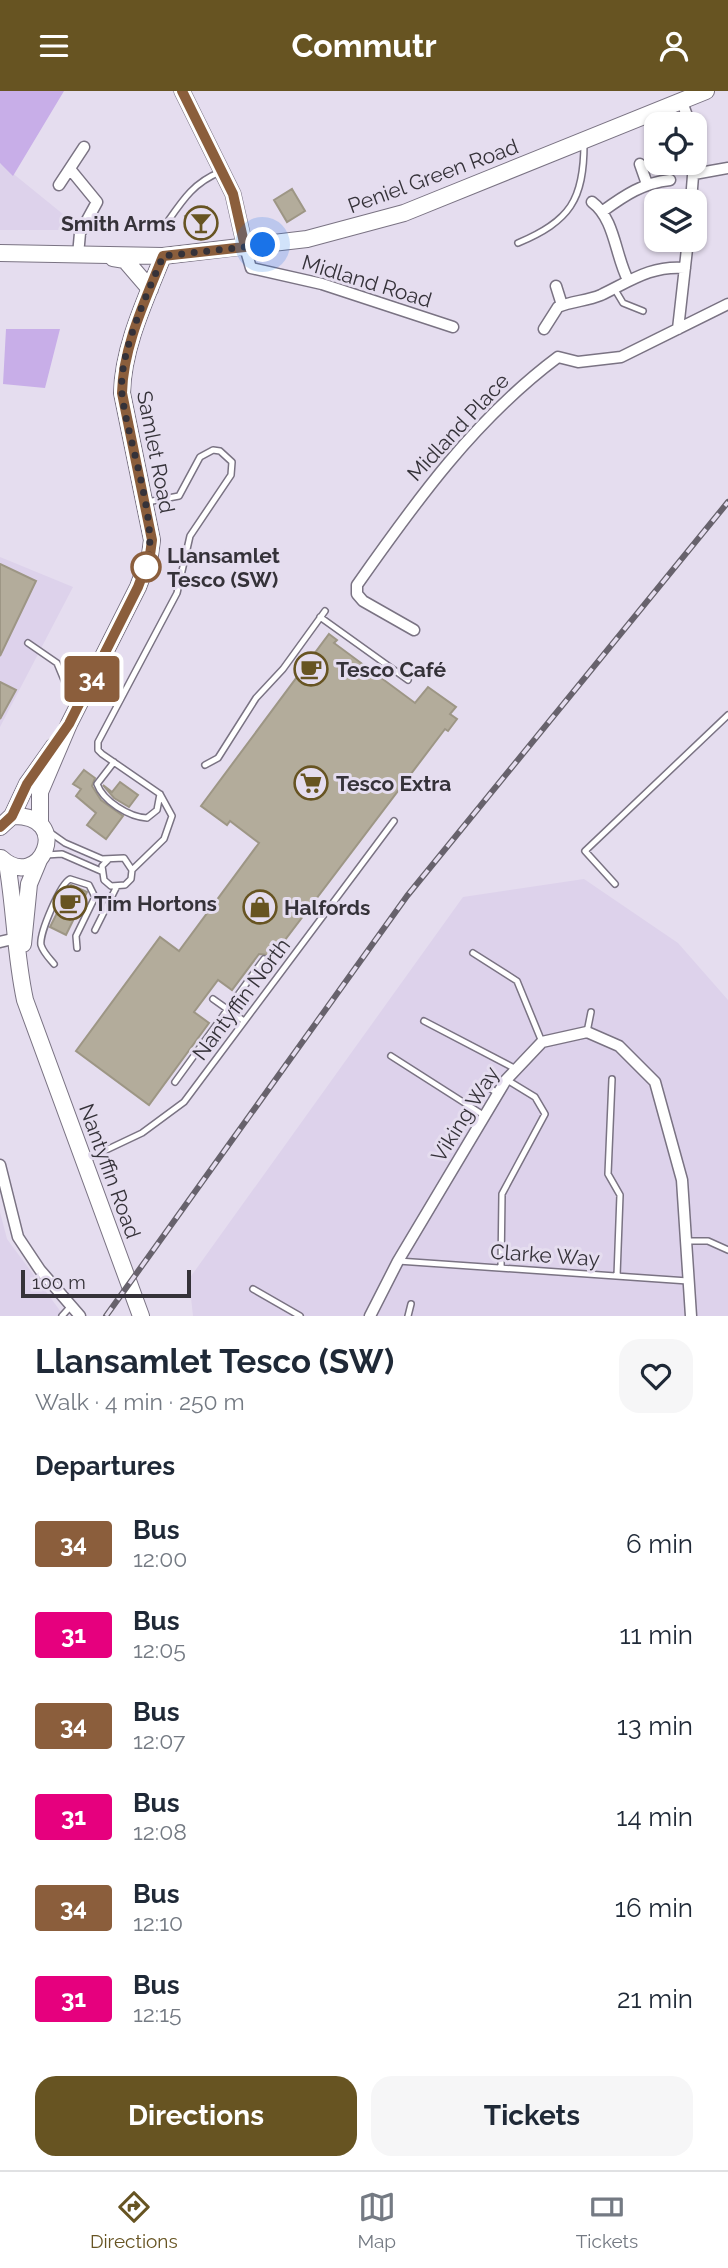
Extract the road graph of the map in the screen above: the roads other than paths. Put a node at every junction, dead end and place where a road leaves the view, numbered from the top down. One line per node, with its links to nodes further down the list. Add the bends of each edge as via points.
1 (182, 91): 11 (street)
2 (706, 91): 3 (main road, Peniel Green Road)
3 (682, 102): 4 (street); 5 (main road, Peniel Green Road)
4 (686, 112)
5 (584, 142): 18 (lane, via 580,187 570,210 544,232); 19 (main road, Peniel Green Road, via 404,213 307,239)
6 (84, 147): 10 (street)
7 (640, 164): 13 (street)
8 (728, 167): 9 (street)
9 (707, 168)
10 (70, 169): 14 (street); 22 (street, via 97,202 80,233)
11 (221, 171): 17 (lane, via 190,189); 19 (street, via 239,212)
12 (670, 180): 13 (street)
13 (646, 184): 16 (street)
14 (60, 185)
15 (592, 202): 16 (street)
16 (603, 211): 26 (street)
17 (166, 224)
18 (518, 243)
19 (245, 247): 24 (main road, Peniel Green Road); 33 (street, Midland Road, via 251,268 322,284)
20 (687, 252): 25 (street)
21 (0, 253): 22 (main road)
22 (78, 255): 23 (main road)
23 (102, 255): 24 (main road); 29 (main road, via 125,260)
24 (163, 256): 29 (main road, Samlet Road)
25 (685, 268): 26 (street, via 652,270); 35 (street)
26 (628, 280): 28 (street)
27 (556, 286): 31 (street)
28 (614, 288): 31 (street); 32 (lane, via 622,303)
29 (150, 289): 36 (main road, Samlet Road, via 122,378)
30 (728, 304): 35 (street, Midland Place)
31 (562, 305): 34 (street)
32 (643, 311)
33 (453, 327)
34 (544, 329)
35 (678, 329): 39 (street, Midland Place, via 621,357 578,362 558,356 485,420 419,497 358,585 357,594 363,601)
36 (144, 503): 42 (main road, Samlet Road, via 152,540 150,555); 45 (lane, via 179,496 206,453 220,451 232,462 231,475 190,536 177,593 98,742 98,750)
37 (325, 611): 38 (lane)
38 (320, 617): 41 (lane); 46 (lane, via 256,698 218,758)
39 (414, 630)
40 (28, 643): 42 (lane, via 57,663 69,692)
41 (408, 680)
42 (81, 701): 44 (main road, Samlet Road)
43 (728, 715): 56 (lane, via 585,851)
44 (69, 724): 48 (main road, Samlet Road); 50 (main road, Samlet Road, via 40,792)
45 (114, 761): 47 (lane); 47 (lane, via 97,785 101,795 136,818 147,818 157,810)
46 (205, 765)
47 (160, 794): 54 (lane, via 172,816 169,830)
48 (5, 821): 50 (main road, via 27,816)
49 (394, 821): 67 (lane, Nantyffin North)
50 (42, 826): 51 (main road, Samlet Road, via 47,842); 52 (lane, via 65,843)
51 (41, 858): 53 (main road, via 27,867); 55 (lane, via 62,854); 59 (main road, Nantyffin Road)
52 (109, 859): 54 (lane, via 124,858); 55 (lane)
53 (3, 860): 59 (main road, Nantyffin Road, via 13,897)
54 (132, 870): 57 (lane, via 128,883)
55 (101, 871): 57 (lane, via 107,884)
56 (615, 884)
57 (116, 888): 58 (lane)
58 (95, 930)
59 (12, 939): 79 (main road, Nantyffin Road, via 40,1039)
60 (77, 948): 63 (lane, via 76,936 94,897 89,885 70,879 62,886 42,932 42,948)
61 (473, 953): 70 (lane, via 517,981)
62 (264, 960): 65 (lane)
63 (54, 964)
64 (213, 999): 65 (lane)
65 (228, 1010): 67 (lane); 75 (lane)
66 (591, 1012): 69 (lane)
67 (244, 1021): 79 (lane, Nantyffin North, via 175,1109 142,1133)
68 (424, 1021): 72 (lane)
69 (587, 1032): 70 (street); 81 (street, via 619,1046 655,1081 682,1180)
70 (542, 1042): 72 (street, Viking Way)
71 (391, 1056): 78 (lane)
72 (516, 1069): 74 (street, Viking Way)
73 (612, 1079): 85 (lane, via 608,1174 620,1195)
74 (506, 1080): 77 (street, Viking Way); 84 (lane, via 535,1097 545,1114 502,1194)
75 (175, 1082)
76 (482, 1084): 77 (lane)
77 (498, 1093): 78 (street, Viking Way)
78 (485, 1116): 83 (street, Viking Way)
79 (83, 1161): 92 (main road, Nantyffin Road)
80 (0, 1165): 89 (street, via 18,1237)
81 (687, 1241): 82 (lane, via 708,1241); 86 (street)
82 (728, 1250)
83 (397, 1261): 84 (lane, Clarke Way); 94 (street, Viking Way)
84 (501, 1268): 85 (lane, Clarke Way)
85 (617, 1276): 86 (lane, Clarke Way)
86 (691, 1282): 96 (street)
87 (253, 1289): 93 (lane)
88 (411, 1304): 95 (lane)
89 (71, 1306): 90 (lane); 91 (street)
90 (62, 1316)
91 (80, 1316)
92 (141, 1316)
93 (300, 1316)
94 (370, 1316)
95 (408, 1316)
96 (691, 1316)

